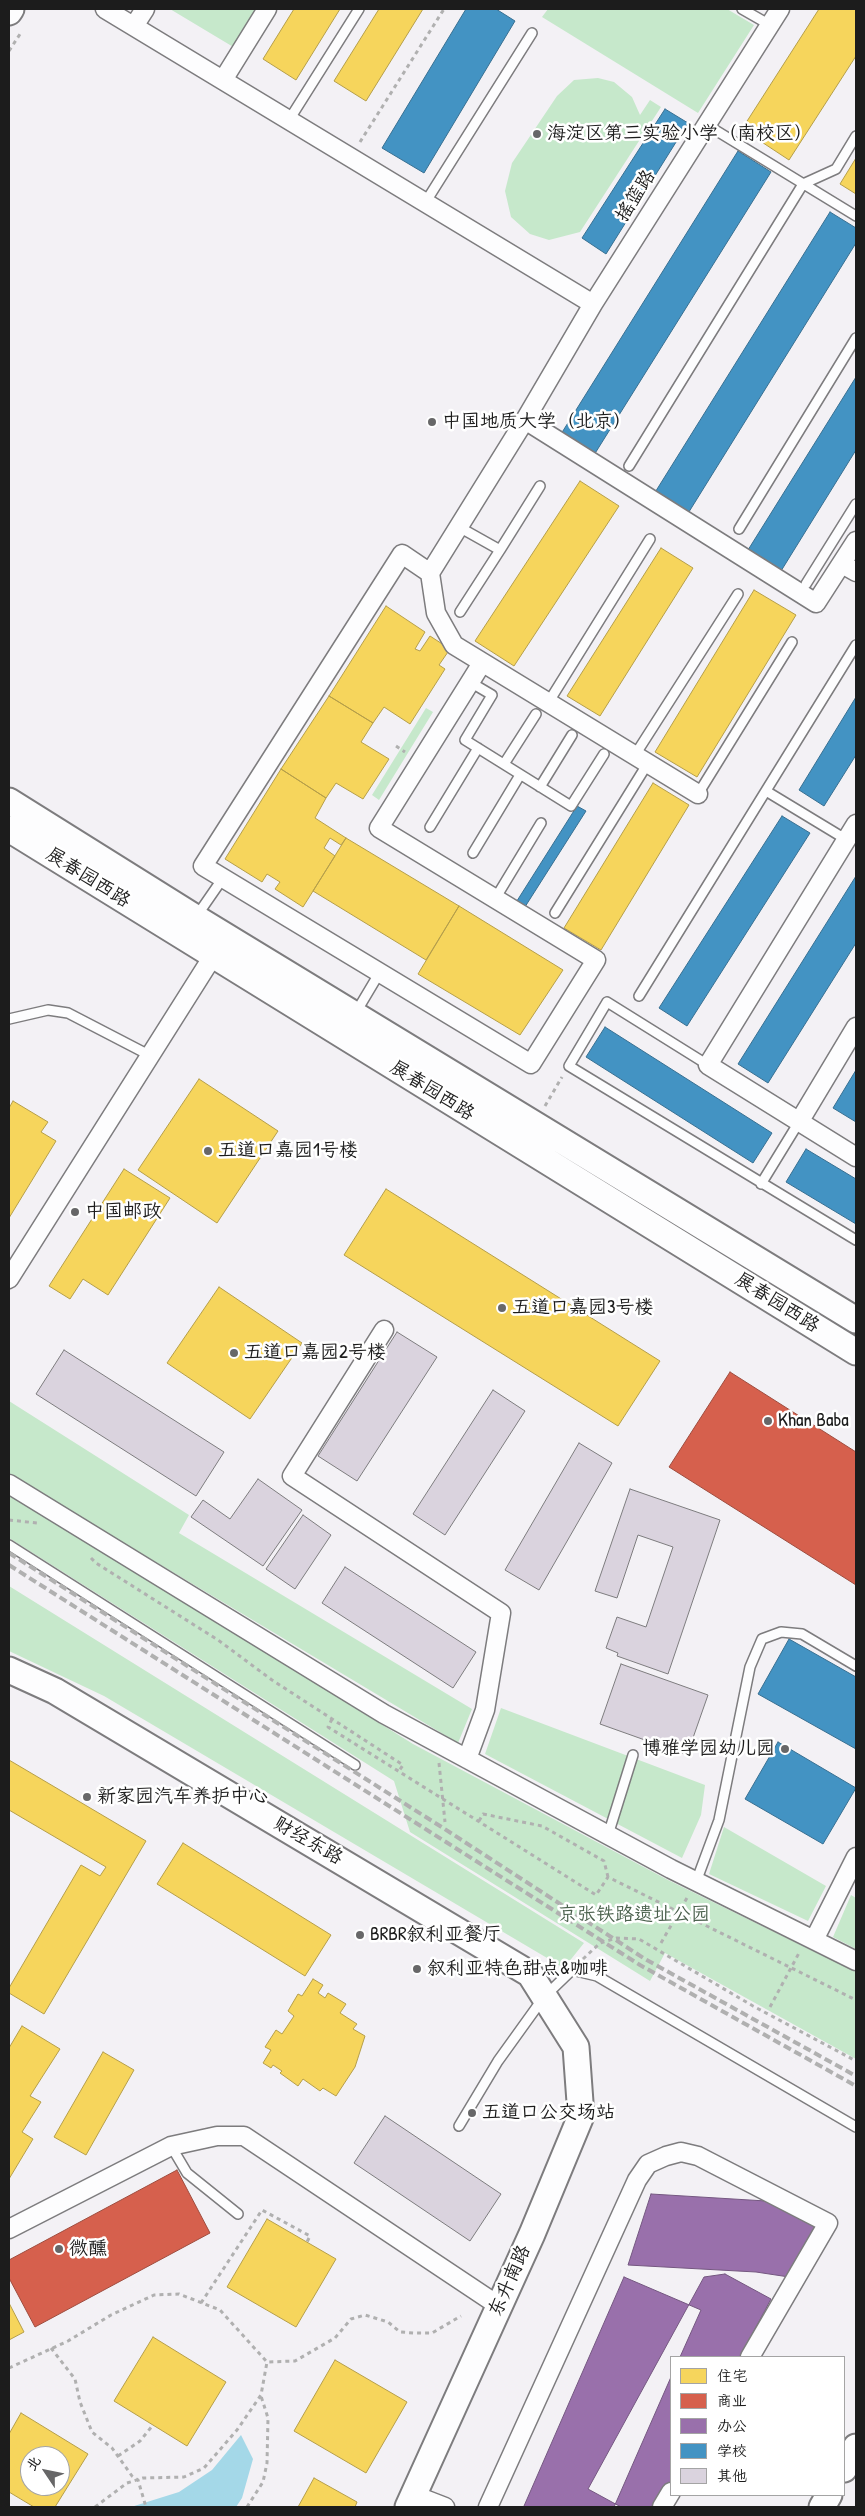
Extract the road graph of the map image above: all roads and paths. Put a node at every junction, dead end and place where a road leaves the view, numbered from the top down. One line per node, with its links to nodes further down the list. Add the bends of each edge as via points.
1 (11, 9): 9 (main road)
2 (105, 9): 11 (street)
3 (144, 9): 11 (street)
4 (267, 9): 13 (street)
5 (359, 9): 14 (lane)
6 (444, 9): 17 (path)
7 (742, 9): 10 (lane)
8 (780, 9): 10 (street, 摇篮路)
9 (9, 12)
10 (770, 25): 15 (street, 摇篮路)
11 (134, 26): 13 (street)
12 (532, 33): 19 (lane)
13 (223, 80): 14 (street)
14 (289, 120): 17 (street)
15 (707, 124): 18 (lane); 21 (street, 摇篮路)
16 (856, 136): 18 (lane, via 836,168)
17 (350, 157): 19 (street)
18 (803, 184): 20 (lane); 24 (lane)
19 (425, 203): 21 (street)
20 (856, 216)
21 (593, 304): 23 (street, 摇篮路)
22 (856, 338): 28 (lane)
23 (525, 420): 27 (street, 摇篮路); 32 (street, via 816,603)
24 (629, 466)
25 (540, 486): 31 (lane)
26 (856, 504): 34 (lane)
27 (459, 527): 31 (lane); 33 (street, 摇篮路)
28 (739, 529)
29 (650, 539): 41 (lane)
30 (856, 541): 32 (street)
31 (500, 550): 36 (lane)
32 (849, 568)
33 (430, 573): 39 (street, via 436,613 454,645); 58 (street, via 402,554 203,866)
34 (806, 584)
35 (738, 594): 45 (lane)
36 (460, 612)
37 (792, 642): 50 (lane)
38 (856, 645): 49 (lane)
39 (482, 662): 40 (street); 41 (street)
40 (470, 682): 43 (lane, via 492,695 465,740); 59 (street, via 380,828)
41 (542, 708): 45 (street); 46 (lane)
42 (572, 735): 48 (lane)
43 (478, 748): 46 (lane); 54 (lane)
44 (604, 754): 48 (lane, via 571,806)
45 (642, 759): 50 (street); 60 (lane)
46 (504, 764): 47 (lane)
47 (520, 775): 48 (lane); 57 (lane)
48 (540, 787)
49 (766, 791): 56 (lane); 64 (lane)
50 (698, 794)
51 (9, 801): 61 (main road, 展春园西路)
52 (542, 823): 59 (lane)
53 (856, 824): 56 (street)
54 (430, 827)
55 (9, 829): 61 (main road, 展春园西路)
56 (847, 840): 70 (street)
57 (473, 854)
58 (223, 878): 61 (lane); 63 (street)
59 (494, 899): 63 (street, via 596,960 532,1064)
60 (555, 913)
61 (190, 928): 62 (main road, 展春园西路); 65 (main road, 展春园西路)
62 (212, 956): 68 (street); 79 (main road, 展春园西路)
63 (380, 972): 65 (lane)
64 (639, 996)
65 (355, 1015): 77 (main road, 展春园西路)
66 (9, 1019): 68 (lane, via 48,1010 68,1013)
67 (856, 1027): 72 (street)
68 (149, 1055): 76 (street)
69 (569, 1066): 70 (lane, via 606,1002); 71 (path); 74 (lane)
70 (708, 1066): 72 (street)
71 (543, 1109)
72 (799, 1122): 73 (street); 74 (lane)
73 (856, 1157)
74 (762, 1184): 75 (lane)
75 (856, 1240)
76 (9, 1279)
77 (856, 1320)
78 (384, 1330): 90 (street, via 292,1476 501,1612 485,1710)
79 (856, 1352)
80 (9, 1484): 88 (street, via 384,1714)
81 (9, 1520): 82 (path)
82 (44, 1523)
83 (9, 1545): 91 (lane)
84 (90, 1556): 87 (path)
85 (856, 1666): 99 (lane, via 802,1634 781,1632 762,1640 750,1667 719,1820)
86 (9, 1670): 106 (main road, 财经东路, via 55,1691 530,1974)
87 (332, 1719): 92 (path, via 403,1765); 92 (path, via 328,1727)
88 (437, 1743): 90 (street); 93 (path)
89 (633, 1755): 96 (lane)
90 (466, 1759): 96 (street)
91 (355, 1765)
92 (399, 1771): 93 (path)
93 (443, 1799): 94 (path); 95 (path)
94 (478, 1821): 98 (path, via 483,1814 542,1826 604,1861); 98 (path, via 596,1895)
95 (445, 1822)
96 (608, 1835): 99 (street)
97 (856, 1857): 101 (street)
98 (608, 1877): 100 (path)
99 (696, 1882): 100 (path); 101 (street)
100 (679, 1912): 102 (path); 104 (path)
101 (811, 1939): 103 (street); 104 (path)
102 (661, 1943)
103 (856, 1961)
104 (791, 1968): 107 (path); 108 (path)
105 (572, 1970): 106 (lane); 110 (path, via 600,1942 639,1938 753,2006); 112 (lane, via 597,1976)
106 (544, 1996): 109 (main road, 财经东路); 111 (lane, via 498,2061)
107 (856, 2000)
108 (770, 2007)
109 (576, 2047): 118 (main road, 东升南路, via 581,2116)
110 (856, 2061)
111 (459, 2126)
112 (856, 2127)
113 (171, 2146): 114 (lane, via 187,2173); 115 (street); 118 (street, via 217,2136 244,2136)
114 (238, 2214)
115 (9, 2229)
116 (307, 2242): 117 (path, via 310,2236 262,2210)
117 (201, 2303): 120 (path, via 179,2294 154,2295); 122 (path, via 220,2310)
118 (499, 2306): 132 (main road, 东升南路)
119 (462, 2316): 122 (path, via 432,2333 400,2332 388,2322 364,2315 351,2318 335,2338 295,2361)
120 (51, 2348): 123 (path); 127 (path, via 75,2379 92,2432)
121 (751, 2356): 137 (street, via 828,2223 698,2156 681,2152 648,2164)
122 (266, 2362): 124 (path)
123 (9, 2368)
124 (261, 2395): 129 (path, via 237,2430 204,2468 184,2477); 135 (path, via 268,2418 266,2463 263,2482)
125 (153, 2425): 127 (path, via 140,2441)
126 (856, 2447): 128 (main road)
127 (118, 2456): 129 (path)
128 (845, 2467)
129 (138, 2480): 133 (path, via 127,2483); 134 (path)
130 (670, 2494): 138 (street)
131 (828, 2496): 139 (main road)
132 (411, 2501): 136 (street)
133 (95, 2507)
134 (146, 2507)
135 (247, 2507)
136 (445, 2507)
137 (488, 2507)
138 (662, 2507)
139 (822, 2507)

